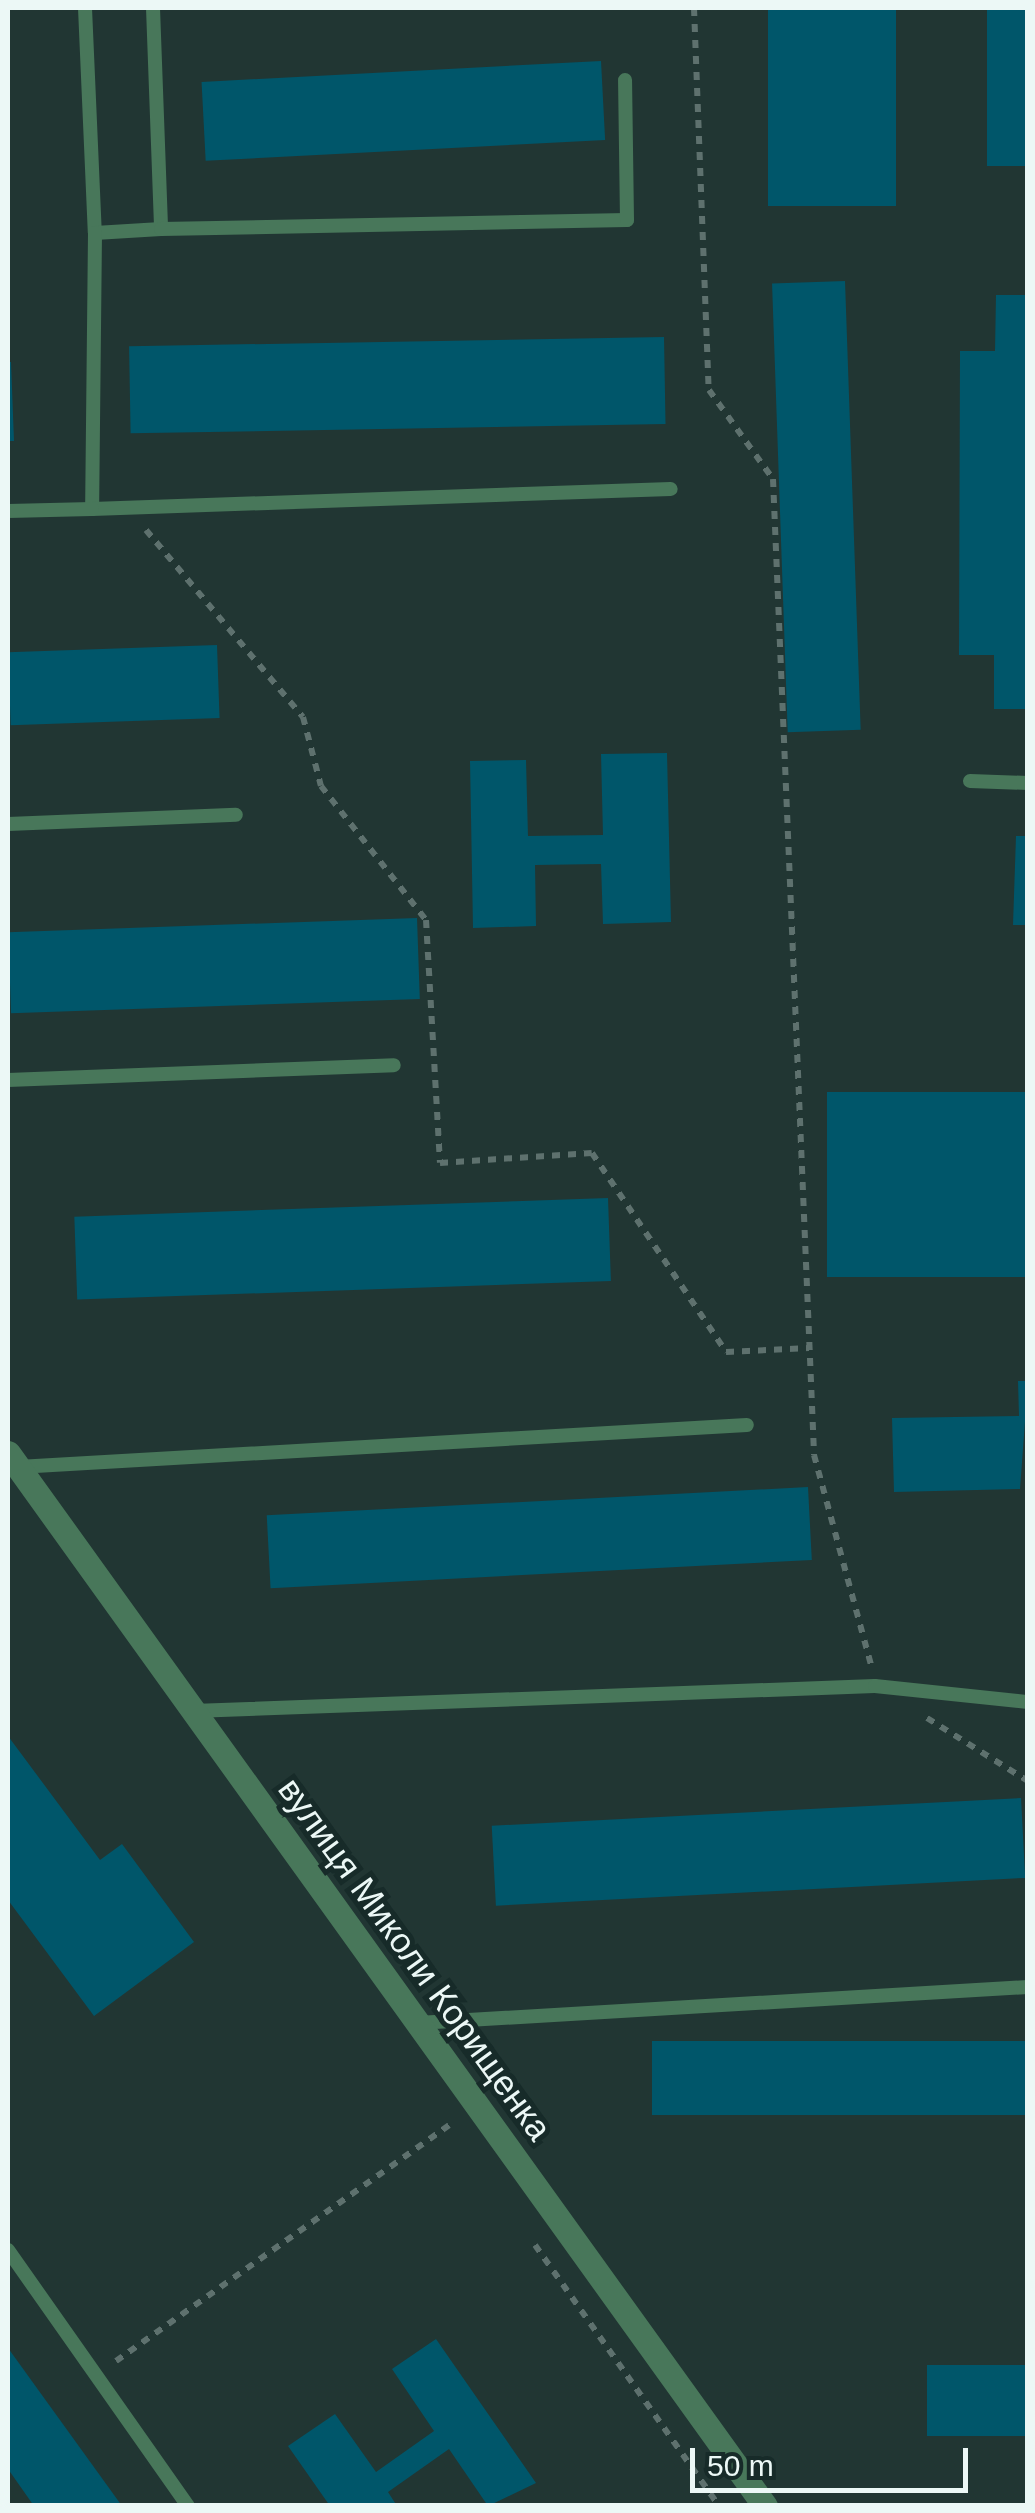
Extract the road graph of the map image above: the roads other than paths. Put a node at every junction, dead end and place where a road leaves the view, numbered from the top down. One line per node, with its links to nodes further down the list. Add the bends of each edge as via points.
1 (85, 8): 5 (lane)
2 (153, 8): 4 (lane)
3 (625, 80): 4 (lane, via 627,220)
4 (161, 229): 5 (lane)
5 (96, 233): 7 (lane)
6 (671, 489): 7 (lane)
7 (92, 509): 8 (lane)
8 (8, 512)
9 (970, 781): 10 (lane)
10 (1028, 783)
11 (236, 815): 12 (lane)
12 (8, 824)
13 (394, 1065): 14 (lane)
14 (8, 1080)
15 (746, 1424): 16 (lane)
16 (12, 1460): 18 (street, вулиця Миколи Корищенка)
17 (1028, 1702): 18 (lane, via 875,1686)
18 (193, 1710): 20 (street, вулиця Миколи Корищенка)
19 (1028, 1987): 20 (lane)
20 (418, 2023): 23 (street, вулиця Миколи Корищенка)
21 (8, 2250): 22 (lane)
22 (188, 2506)
23 (765, 2506)

